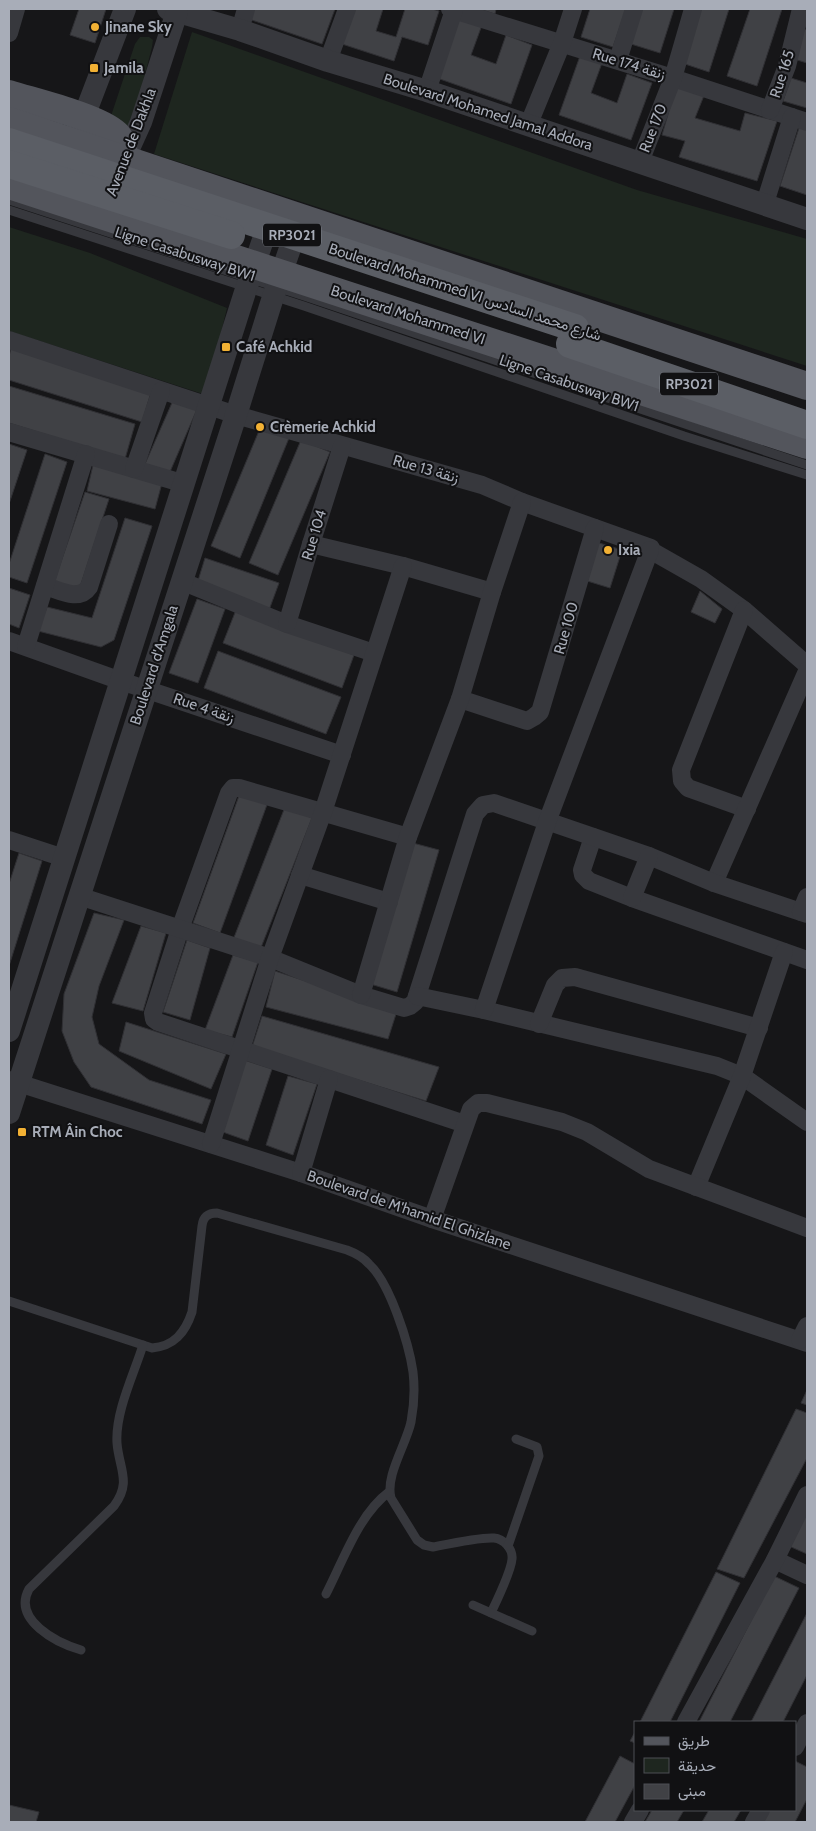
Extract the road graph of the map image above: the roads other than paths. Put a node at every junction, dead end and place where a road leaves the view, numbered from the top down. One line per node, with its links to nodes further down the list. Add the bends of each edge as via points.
1 (16, 9): 11 (street)
2 (125, 9): 22 (street)
3 (347, 9): 14 (street)
4 (573, 9): 12 (street)
5 (634, 9): 13 (street)
6 (692, 9): 15 (street, Rue 170)
7 (172, 10): 10 (street, Boulevard Mohamed Jamal Addora); 24 (street, Avenue de Dakhla, via 141,122)
8 (452, 10): 12 (street, Rue 174 زنقة); 16 (street)
9 (802, 16): 18 (street, Rue 165)
10 (243, 19): 14 (street, Boulevard Mohamed Jamal Addora)
11 (9, 33)
12 (562, 43): 13 (street, Rue 174 زنقة); 21 (street)
13 (618, 60): 15 (street, Rue 174 زنقة)
14 (328, 61): 16 (street, Boulevard Mohamed Jamal Addora)
15 (672, 78): 18 (street, Rue 174 زنقة); 25 (street, Rue 170)
16 (427, 91): 21 (street, Boulevard Mohamed Jamal Addora)
17 (9, 94): 22 (main road)
18 (770, 110): 19 (street, Rue 174 زنقة)
19 (800, 120): 30 (street)
20 (9, 121): 22 (main road)
21 (528, 126): 25 (street, Boulevard Mohamed Jamal Addora)
22 (79, 130): 24 (main road, via 105,127 116,134 124,150); 29 (street)
23 (9, 142): 38 (highway, Boulevard Mohammed VI شارع محمد السادس / RP3021, bridge)
24 (124, 159): 31 (main road); 33 (street, Avenue de Dakhla)
25 (640, 162): 30 (street, Boulevard Mohamed Jamal Addora)
26 (9, 164): 38 (highway, Boulevard Mohammed VI شارع محمد السادس / RP3021, bridge)
27 (9, 185): 29 (main road, Boulevard Mohammed VI)
28 (9, 200): 36 (lane, Ligne Casabusway BW1)
29 (54, 200): 33 (main road, Boulevard Mohammed VI)
30 (765, 203): 35 (street, Boulevard Mohamed Jamal Addora)
31 (274, 209): 34 (main road); 36 (street, Boulevard d'Amgala)
32 (9, 210): 36 (lane, Ligne Casabusway BW1)
33 (103, 215): 36 (main road, Boulevard Mohammed VI)
34 (300, 218): 37 (street, Boulevard d'Amgala); 40 (main road)
35 (807, 219)
36 (250, 278): 37 (main road, Boulevard Mohammed VI); 43 (street, Boulevard d'Amgala)
37 (277, 286): 44 (street, Boulevard d'Amgala); 47 (main road, Boulevard Mohammed VI); 50 (lane, Ligne Casabusway BW1); 52 (lane, Ligne Casabusway BW1, via 304,306)
38 (572, 336): 42 (highway, Boulevard Mohammed VI شارع محمد السادس / RP3021); 45 (highway, Boulevard Mohammed VI شارع محمد السادس / RP3021)
39 (9, 340): 41 (street, Rue 13 زنقة)
40 (807, 386)
41 (161, 391): 43 (street, Rue 13 زنقة); 51 (street)
42 (807, 406)
43 (209, 407): 44 (street, Rue 13 زنقة); 53 (street, Boulevard d'Amgala)
44 (236, 415): 48 (street, Rue 13 زنقة); 60 (street, Boulevard d'Amgala)
45 (807, 425)
46 (9, 432): 49 (street)
47 (807, 445)
48 (342, 446): 54 (street, Rue 13 زنقة, via 482,485); 57 (street, Rue 104)
49 (86, 454): 51 (street); 61 (street)
50 (807, 465)
51 (134, 469): 53 (street)
52 (807, 475)
53 (184, 484): 70 (street, Boulevard d'Amgala)
54 (522, 502): 56 (street, Rue 13 زنقة); 62 (street)
55 (109, 524): 61 (street, via 85,593 74,595)
56 (595, 528): 58 (street, Rue 13 زنقة); 72 (street, Rue 100, via 540,712 527,721)
57 (310, 544): 59 (street); 64 (street, Rue 104)
58 (650, 550): 63 (street, Rue 13 زنقة, via 701,579); 76 (street)
59 (403, 566): 62 (street); 67 (street)
60 (181, 581): 64 (street); 71 (street, Boulevard d'Amgala)
61 (45, 586): 66 (street)
62 (492, 592): 72 (street)
63 (744, 610): 68 (street, Rue 13 زنقة); 74 (street, via 681,770 682,781 688,788)
64 (287, 624): 67 (street)
65 (9, 640): 66 (street, Rue 4 زنقة)
66 (26, 646): 70 (street, Rue 4 زنقة)
67 (374, 653): 73 (street)
68 (807, 665)
69 (807, 671): 74 (street)
70 (121, 681): 71 (street, Rue 4 زنقة); 81 (street, Boulevard d'Amgala)
71 (146, 688): 73 (street, Rue 4 زنقة); 84 (street, Boulevard d'Amgala)
72 (460, 699): 77 (street)
73 (342, 755): 75 (street)
74 (747, 809): 83 (street)
75 (323, 812): 77 (street); 82 (street); 88 (street, via 233,788)
76 (547, 822): 78 (street); 93 (street, via 494,803 482,805 478,810); 94 (street)
77 (408, 837): 86 (street)
78 (593, 837): 80 (street); 85 (street, via 583,875 589,881)
79 (9, 840): 81 (street)
80 (649, 856): 83 (street); 85 (street)
81 (64, 858): 97 (street, Boulevard d'Amgala)
82 (300, 875): 86 (street); 90 (street)
83 (714, 883): 87 (street)
84 (79, 896): 88 (street); 101 (street, Boulevard d'Amgala)
85 (632, 898): 89 (street)
86 (389, 902): 92 (street)
87 (805, 908)
88 (180, 929): 90 (street); 98 (street, via 155,1006 154,1019)
89 (784, 952): 91 (street); 96 (street)
90 (270, 958): 92 (street); 98 (street)
91 (807, 960)
92 (361, 995): 93 (street, via 404,1008 414,1002)
93 (416, 996): 94 (street)
94 (484, 1010): 95 (street)
95 (539, 1024): 96 (street, via 555,985 562,978 575,976); 99 (street, via 716,1066)
96 (759, 1028): 99 (street)
97 (9, 1031)
98 (241, 1051): 100 (street); 105 (street)
99 (742, 1076): 103 (street); 107 (street)
100 (330, 1079): 104 (street); 106 (street)
101 (14, 1081): 102 (street, Boulevard d'Amgala); 105 (street, Boulevard de M'hamid El Ghizlane)
102 (9, 1113)
103 (807, 1122)
104 (465, 1124): 107 (street, via 471,1109 478,1103 562,1122 587,1132 649,1169); 108 (street)
105 (211, 1144): 106 (street, Boulevard de M'hamid El Ghizlane)
106 (301, 1173): 108 (street, Boulevard de M'hamid El Ghizlane)
107 (696, 1187): 109 (street)
108 (432, 1218): 111 (street, Boulevard de M'hamid El Ghizlane)
109 (807, 1228)
110 (9, 1301): 112 (lane)
111 (805, 1337)
112 (143, 1345): 114 (lane, via 152,1348 166,1345 185,1330 192,1312 202,1221 209,1214 216,1213 355,1253 376,1271 388,1293 404,1335 413,1372 412,1418 390,1480); 123 (lane, via 117,1430 124,1476 122,1492 114,1506 29,1589 25,1600 27,1612 40,1628)
113 (516, 1439): 116 (lane, via 540,1452)
114 (390, 1492): 116 (lane, via 394,1504 424,1546 493,1538); 119 (lane, via 363,1520)
115 (807, 1495): 117 (street)
116 (508, 1546): 121 (lane, via 511,1564)
117 (775, 1560): 118 (street); 124 (street)
118 (807, 1575)
119 (326, 1594)
120 (473, 1605): 121 (lane)
121 (491, 1613): 122 (lane)
122 (532, 1631)
123 (81, 1650)
124 (687, 1721)
125 (807, 1723): 126 (street)
126 (796, 1747)
127 (796, 1750): 128 (street)
128 (807, 1757)
129 (639, 1811): 131 (street)
130 (760, 1811): 132 (street)
131 (633, 1822)
132 (754, 1822)

